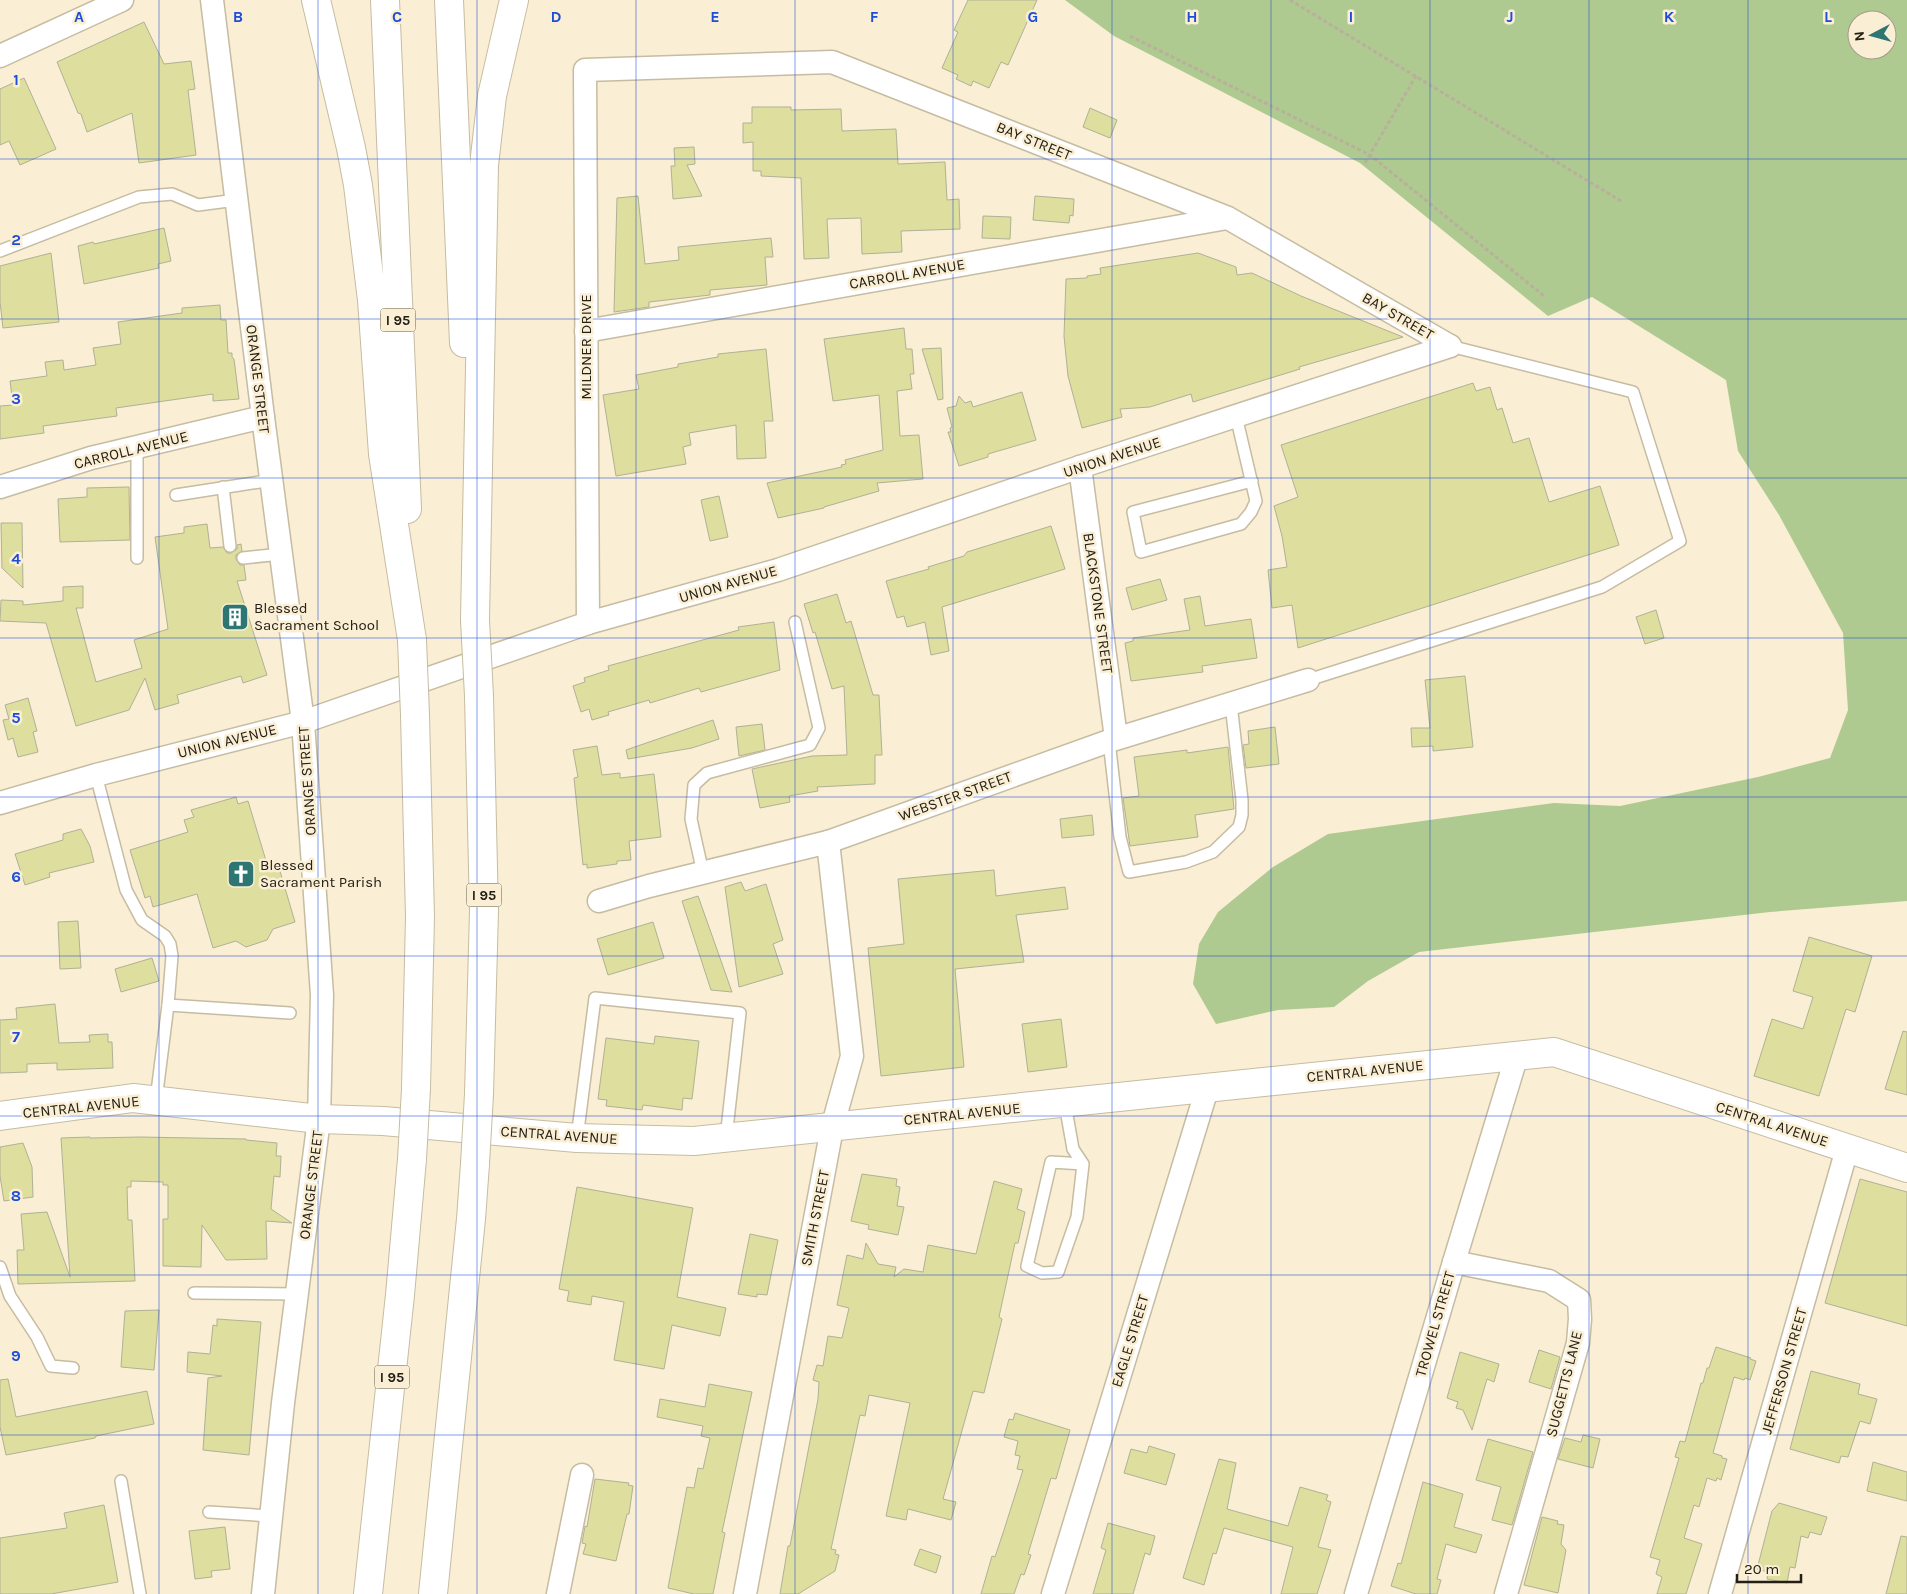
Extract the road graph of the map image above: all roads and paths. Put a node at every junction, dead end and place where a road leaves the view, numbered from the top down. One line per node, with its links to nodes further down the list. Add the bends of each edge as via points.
1 (122, 0): 9 (street)
2 (212, 0): 14 (street, ORANGE STREET)
3 (316, 0): 37 (main road, via 358,185 371,292 383,454)
4 (385, 0): 37 (main road, I 95)
5 (449, 0): 34 (main road, I 95)
6 (514, 0): 34 (main road, via 492,96 484,166)
7 (1290, 0): 11 (path)
8 (1130, 36): 12 (path)
9 (0, 56)
10 (585, 70): 16 (street, BAY STREET, via 832,62); 19 (street, MILDNER DRIVE)
11 (1416, 76): 12 (path); 15 (path)
12 (1370, 155): 13 (path); 18 (path)
13 (1365, 163)
14 (236, 200): 17 (lane, via 198,205 172,194 139,197); 22 (street, ORANGE STREET)
15 (1621, 201)
16 (1228, 218): 19 (street, CARROLL AVENUE); 20 (street, BAY STREET)
17 (0, 251)
18 (1544, 296)
19 (586, 331): 36 (street, MILDNER DRIVE)
20 (1450, 346): 21 (street, UNION AVENUE); 38 (lane, via 1633,392 1680,541 1602,587)
21 (1236, 416): 24 (street, UNION AVENUE); 26 (lane)
22 (263, 418): 23 (street, CARROLL AVENUE); 25 (street, ORANGE STREET)
23 (137, 447): 27 (street, CARROLL AVENUE); 32 (lane)
24 (1080, 467): 36 (street, UNION AVENUE, via 778,570); 41 (street, BLACKSTONE STREET)
25 (272, 480): 28 (lane); 31 (street, ORANGE STREET)
26 (1252, 481): 26 (lane, via 1133,512 1141,552 1241,524 1256,501)
27 (0, 487)
28 (222, 487): 29 (lane); 30 (lane)
29 (176, 495)
30 (230, 546)
31 (281, 554): 33 (lane); 40 (street, ORANGE STREET)
32 (137, 558)
33 (243, 558)
34 (476, 620): 73 (main road, I 95, bridge, via 484,911 479,1094 471,1219)
35 (795, 622): 45 (lane, via 819,728 810,745 707,773 694,785 691,819)
36 (588, 623): 40 (street, UNION AVENUE)
37 (412, 640): 72 (main road, I 95, bridge, via 420,917 416,1089 401,1285)
38 (1308, 680): 39 (street, WEBSTER STREET)
39 (1230, 704): 41 (street, WEBSTER STREET); 41 (lane, via 1242,800 1239,827 1213,852 1186,862 1129,872 1120,837)
40 (303, 722): 42 (street, UNION AVENUE); 54 (street, ORANGE STREET, via 322,995)
41 (1113, 739): 44 (street, WEBSTER STREET)
42 (96, 775): 43 (street, UNION AVENUE); 47 (lane, via 126,890 142,920 165,936 170,944)
43 (0, 803)
44 (828, 842): 45 (street, WEBSTER STREET); 55 (street, SMITH STREET, via 852,1056)
45 (703, 873): 46 (street, WEBSTER STREET)
46 (599, 901)
47 (168, 1005): 48 (lane); 51 (lane)
48 (290, 1014)
49 (1517, 1055): 50 (main road, CENTRAL AVENUE); 58 (main road, CENTRAL AVENUE, via 1554,1052); 61 (street, TROWEL STREET)
50 (1207, 1089): 52 (main road, CENTRAL AVENUE); 76 (street, EAGLE STREET)
51 (156, 1100): 53 (main road, CENTRAL AVENUE, via 133,1098); 54 (main road, CENTRAL AVENUE)
52 (1065, 1104): 55 (main road, CENTRAL AVENUE); 59 (lane, via 1073,1149)
53 (0, 1116)
54 (319, 1119): 56 (main road, CENTRAL AVENUE, via 382,1121); 64 (street, ORANGE STREET)
55 (832, 1128): 57 (main road, CENTRAL AVENUE); 75 (street, SMITH STREET)
56 (577, 1138): 57 (main road, CENTRAL AVENUE, via 694,1141); 57 (lane, via 595,998 740,1013)
57 (726, 1138)
58 (1847, 1149): 60 (main road, CENTRAL AVENUE); 79 (street, JEFFERSON STREET)
59 (1083, 1164): 59 (lane, via 1077,1217 1058,1272 1042,1273 1026,1266 1051,1162)
60 (1907, 1168)
61 (1454, 1262): 77 (street, TROWEL STREET); 78 (street, SUGGETTS LANE, via 1549,1281 1579,1300 1578,1343)
62 (0, 1267): 65 (lane, via 10,1296 37,1337 51,1366)
63 (194, 1294): 64 (lane)
64 (296, 1294): 69 (street, ORANGE STREET)
65 (73, 1368)
66 (582, 1475): 74 (street)
67 (121, 1481): 70 (lane)
68 (209, 1512): 69 (lane)
69 (270, 1516): 71 (street, ORANGE STREET)
70 (140, 1594)
71 (263, 1594)
72 (368, 1594)
73 (433, 1594)
74 (558, 1594)
75 (745, 1594)
76 (1053, 1594)
77 (1356, 1594)
78 (1506, 1594)
79 (1720, 1594)

